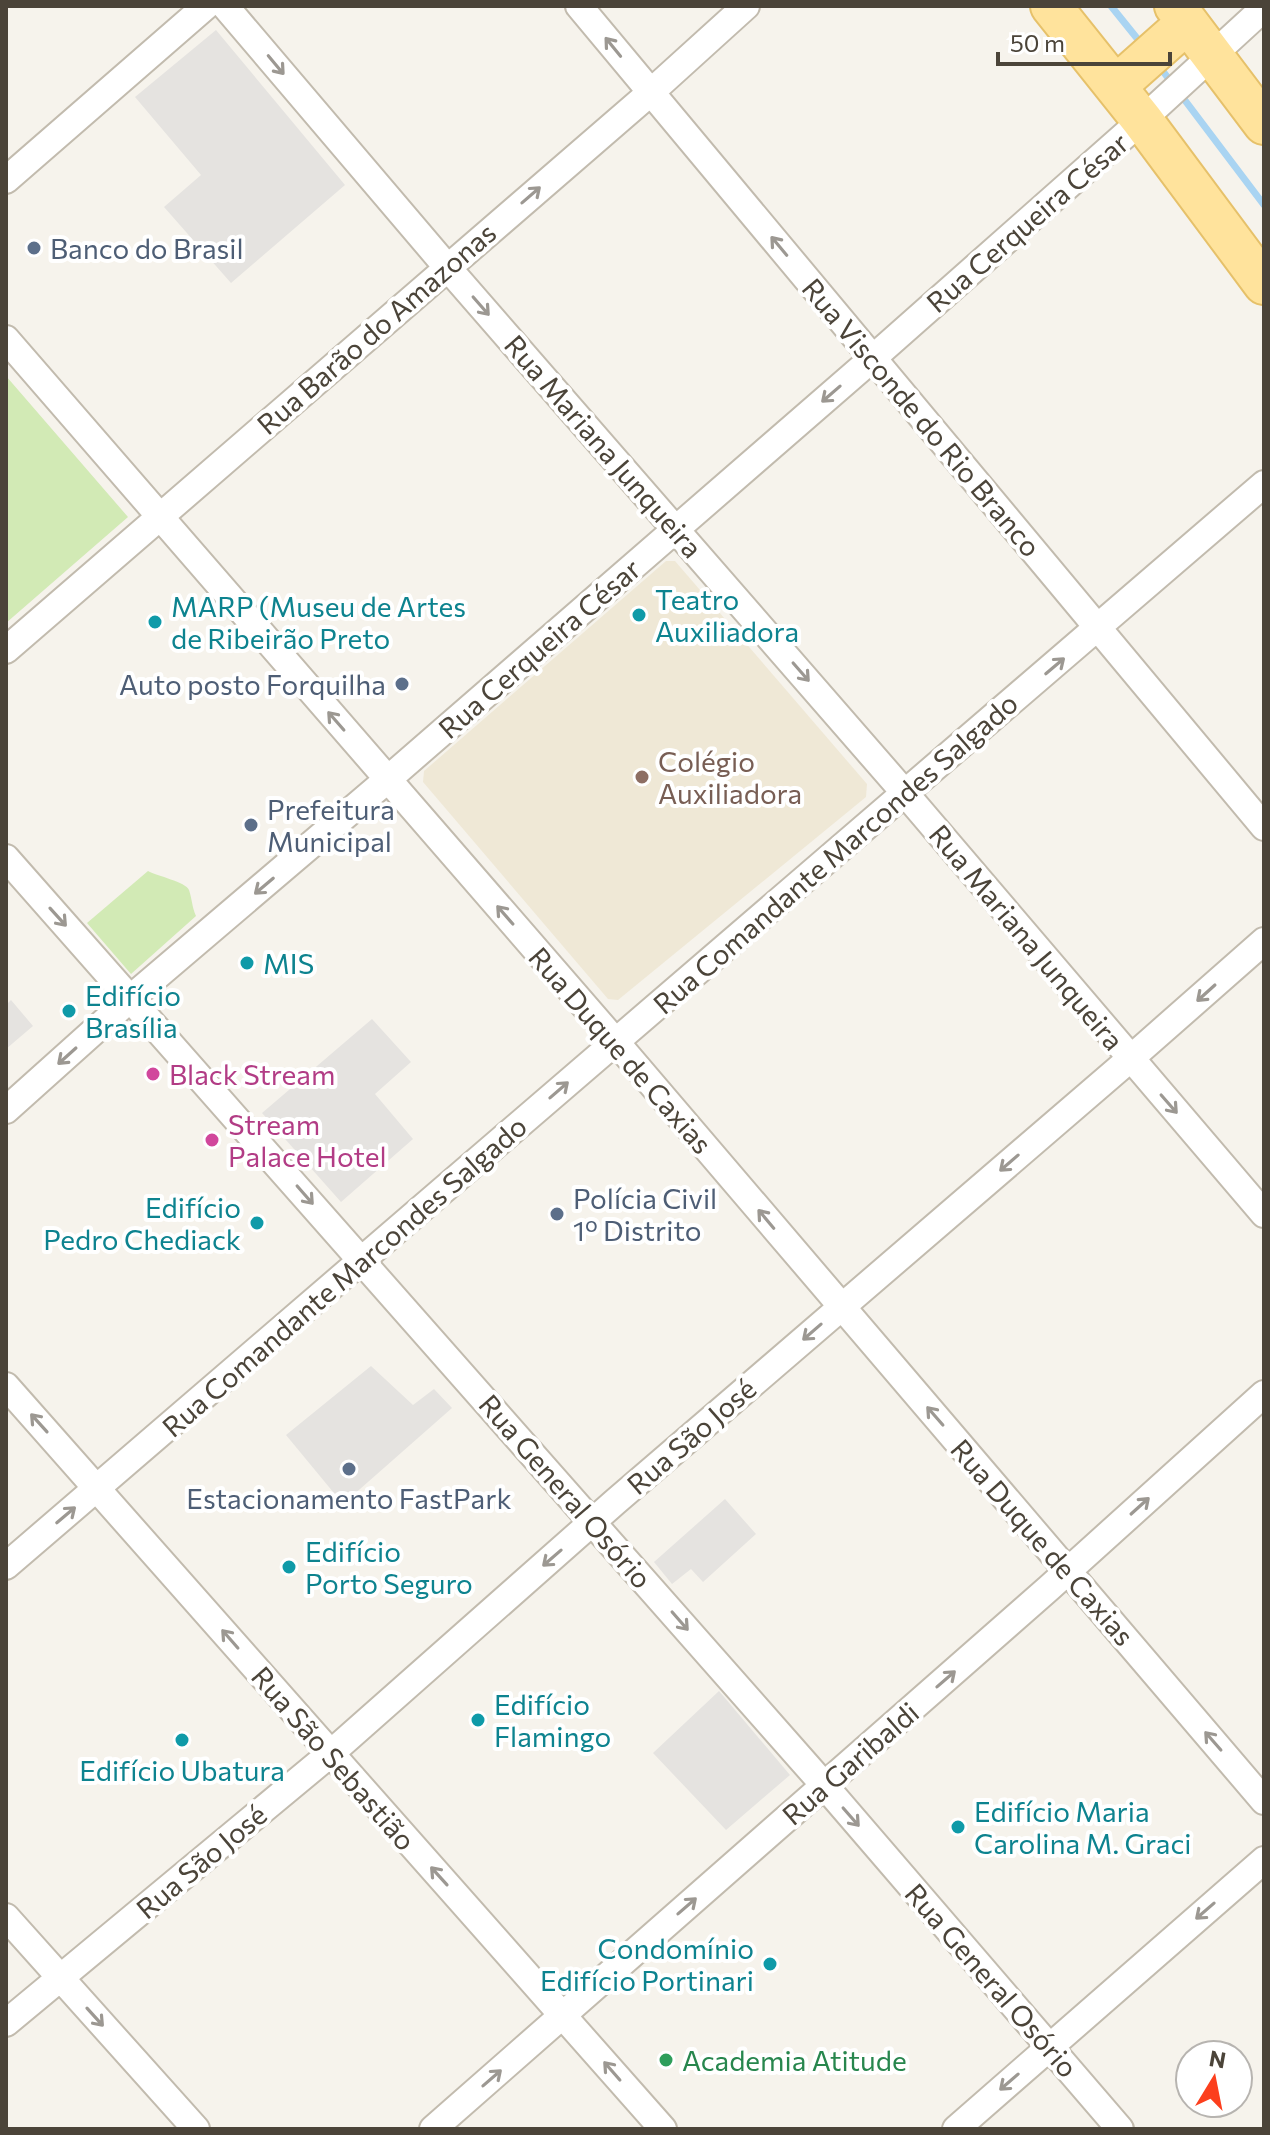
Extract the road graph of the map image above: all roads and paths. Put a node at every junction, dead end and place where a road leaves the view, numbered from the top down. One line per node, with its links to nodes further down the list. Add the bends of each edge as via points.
1 (206, 6): 13 (street)
2 (225, 6): 14 (street, Rua Mariana Junqueira, one-way to 14)
3 (579, 6): 10 (street, Rua Visconde do Rio Branco, one-way to 3)
4 (746, 6): 10 (street, Rua Barão do Amazonas)
5 (1051, 6): 9 (main road)
6 (1264, 8): 8 (street, Rua Cerqueira César)
7 (1178, 21): 8 (main road); 9 (main road)
8 (1203, 62): 11 (street, Rua Cerqueira César); 12 (main road)
9 (1122, 81): 11 (main road)
10 (650, 93): 14 (street, Rua Barão do Amazonas, one-way to 10); 17 (street, Rua Visconde do Rio Branco, one-way to 10)
11 (1149, 114): 15 (main road); 17 (street, Rua Cerqueira César)
12 (1264, 124)
13 (6, 180)
14 (447, 267): 19 (street, Rua Barão do Amazonas); 20 (street, Rua Mariana Junqueira, one-way to 20)
15 (1264, 284)
16 (6, 339): 19 (street, Rua Duque de Caxias)
17 (873, 358): 20 (street, Rua Cerqueira César, one-way to 20); 21 (street, Rua Visconde do Rio Branco)
18 (1264, 484): 21 (street, Rua Comandante Marcondes Salgado)
19 (158, 517): 22 (street, Rua Barão do Amazonas); 23 (street, Rua Duque de Caxias, one-way to 19)
20 (676, 529): 23 (street, Rua Cerqueira César); 24 (street, Rua Mariana Junqueira, one-way to 24)
21 (1099, 629): 24 (street, Rua Comandante Marcondes Salgado, one-way to 21); 25 (street, Rua Visconde do Rio Branco)
22 (6, 650)
23 (387, 780): 28 (street, Rua Cerqueira César, one-way to 28); 29 (street, Rua Duque de Caxias, one-way to 23)
24 (904, 792): 29 (street, Rua Comandante Marcondes Salgado); 30 (street, Rua Mariana Junqueira)
25 (1264, 827)
26 (6, 858): 28 (street, Rua General Osório, one-way to 28)
27 (1264, 941): 30 (street, Rua São José, one-way to 30)
28 (131, 998): 31 (street, Rua Cerqueira César, one-way to 31); 33 (street, Rua General Osório, one-way to 33)
29 (615, 1041): 33 (street, Rua Comandante Marcondes Salgado, one-way to 29); 34 (street, Rua Duque de Caxias, one-way to 29)
30 (1130, 1059): 32 (street, Rua Mariana Junqueira, one-way to 32); 34 (street, Rua São José, one-way to 34)
31 (6, 1110)
32 (1264, 1214)
33 (363, 1261): 37 (street, Rua Comandante Marcondes Salgado); 38 (street, Rua General Osório)
34 (841, 1307): 38 (street, Rua São José, one-way to 38); 40 (street, Rua Duque de Caxias, one-way to 34)
35 (6, 1386): 37 (street, Rua São Sebastião, one-way to 35)
36 (1264, 1394): 40 (street, Rua Garibaldi, one-way to 36)
37 (98, 1488): 39 (street, Rua Comandante Marcondes Salgado, one-way to 37); 41 (street, Rua São Sebastião, one-way to 37)
38 (593, 1522): 41 (street, Rua São José, one-way to 41); 42 (street, Rua General Osório, one-way to 42)
39 (6, 1566)
40 (1068, 1571): 42 (street, Rua Garibaldi, one-way to 40); 43 (street, Rua Duque de Caxias, one-way to 40)
41 (330, 1754): 46 (street, Rua São José); 47 (street, Rua São Sebastião, one-way to 41)
42 (824, 1785): 47 (street, Rua Garibaldi, one-way to 42); 49 (street, Rua General Osório, one-way to 49)
43 (1264, 1801)
44 (1264, 1860): 49 (street, one-way to 49)
45 (6, 1917): 46 (street)
46 (60, 1978): 48 (street, Rua São José); 50 (street, one-way to 50)
47 (563, 2016): 51 (street, Rua Garibaldi, one-way to 47); 52 (street, Rua São Sebastião, one-way to 47)
48 (6, 2023)
49 (1049, 2047): 53 (street, one-way to 53); 54 (street, Rua General Osório)
50 (196, 2129)
51 (433, 2129)
52 (663, 2129)
53 (956, 2129)
54 (1120, 2129)

